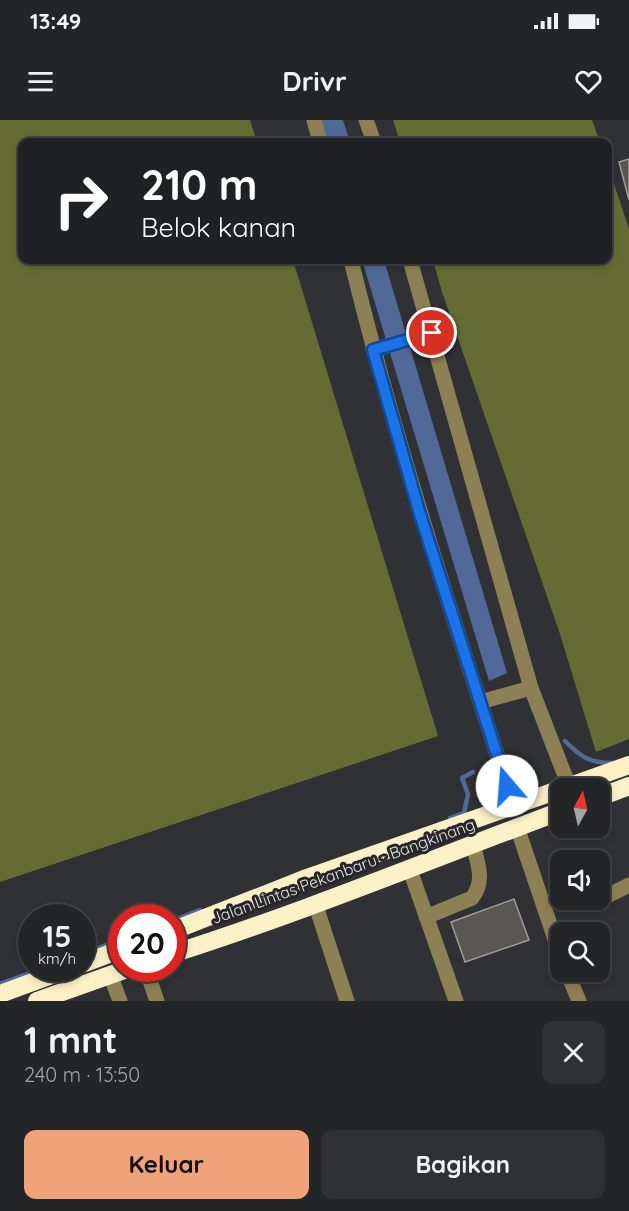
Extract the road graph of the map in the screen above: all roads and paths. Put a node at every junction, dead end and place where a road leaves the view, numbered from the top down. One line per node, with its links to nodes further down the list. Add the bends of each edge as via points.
1 (314, 120): 3 (street)
2 (366, 120): 4 (street)
3 (319, 138)
4 (373, 138)
5 (352, 264): 8 (street)
6 (411, 264): 7 (street)
7 (432, 333): 8 (street); 9 (street)
8 (379, 348): 10 (street, via 419,511)
9 (526, 690): 10 (street); 12 (street)
10 (487, 701): 17 (street)
11 (629, 765): 13 (highway, Jalan Lintas Pekanbaru - Bangkinang)
12 (560, 778)
13 (592, 778)
14 (629, 786): 16 (highway)
15 (550, 793): 17 (highway, Jalan Lintas Pekanbaru - Bangkinang)
16 (610, 793)
17 (514, 807): 27 (highway, Jalan Lintas Pekanbaru - Bangkinang, via 307,878)
18 (550, 815): 19 (highway, Jalan Lintas Pekanbaru - Bangkinang)
19 (518, 827): 20 (highway, Jalan Lintas Pekanbaru - Bangkinang); 26 (street)
20 (473, 844): 21 (highway, Jalan Lintas Pekanbaru - Bangkinang); 25 (street, via 481,882 477,892 472,898)
21 (410, 870): 24 (highway, Jalan Lintas Pekanbaru - Bangkinang); 25 (street)
22 (629, 885): 23 (street)
23 (610, 894)
24 (315, 903): 28 (highway, Jalan Lintas Pekanbaru - Bangkinang); 38 (street)
25 (426, 917): 39 (street)
26 (550, 924)
27 (186, 925)
28 (186, 949)
29 (108, 976): 35 (highway)
30 (33, 982): 34 (highway)
31 (119, 982): 36 (street)
32 (150, 982): 37 (street)
33 (571, 982): 40 (street)
34 (0, 994)
35 (37, 1001)
36 (120, 1001)
37 (157, 1001)
38 (347, 1001)
39 (456, 1001)
40 (579, 1001)

